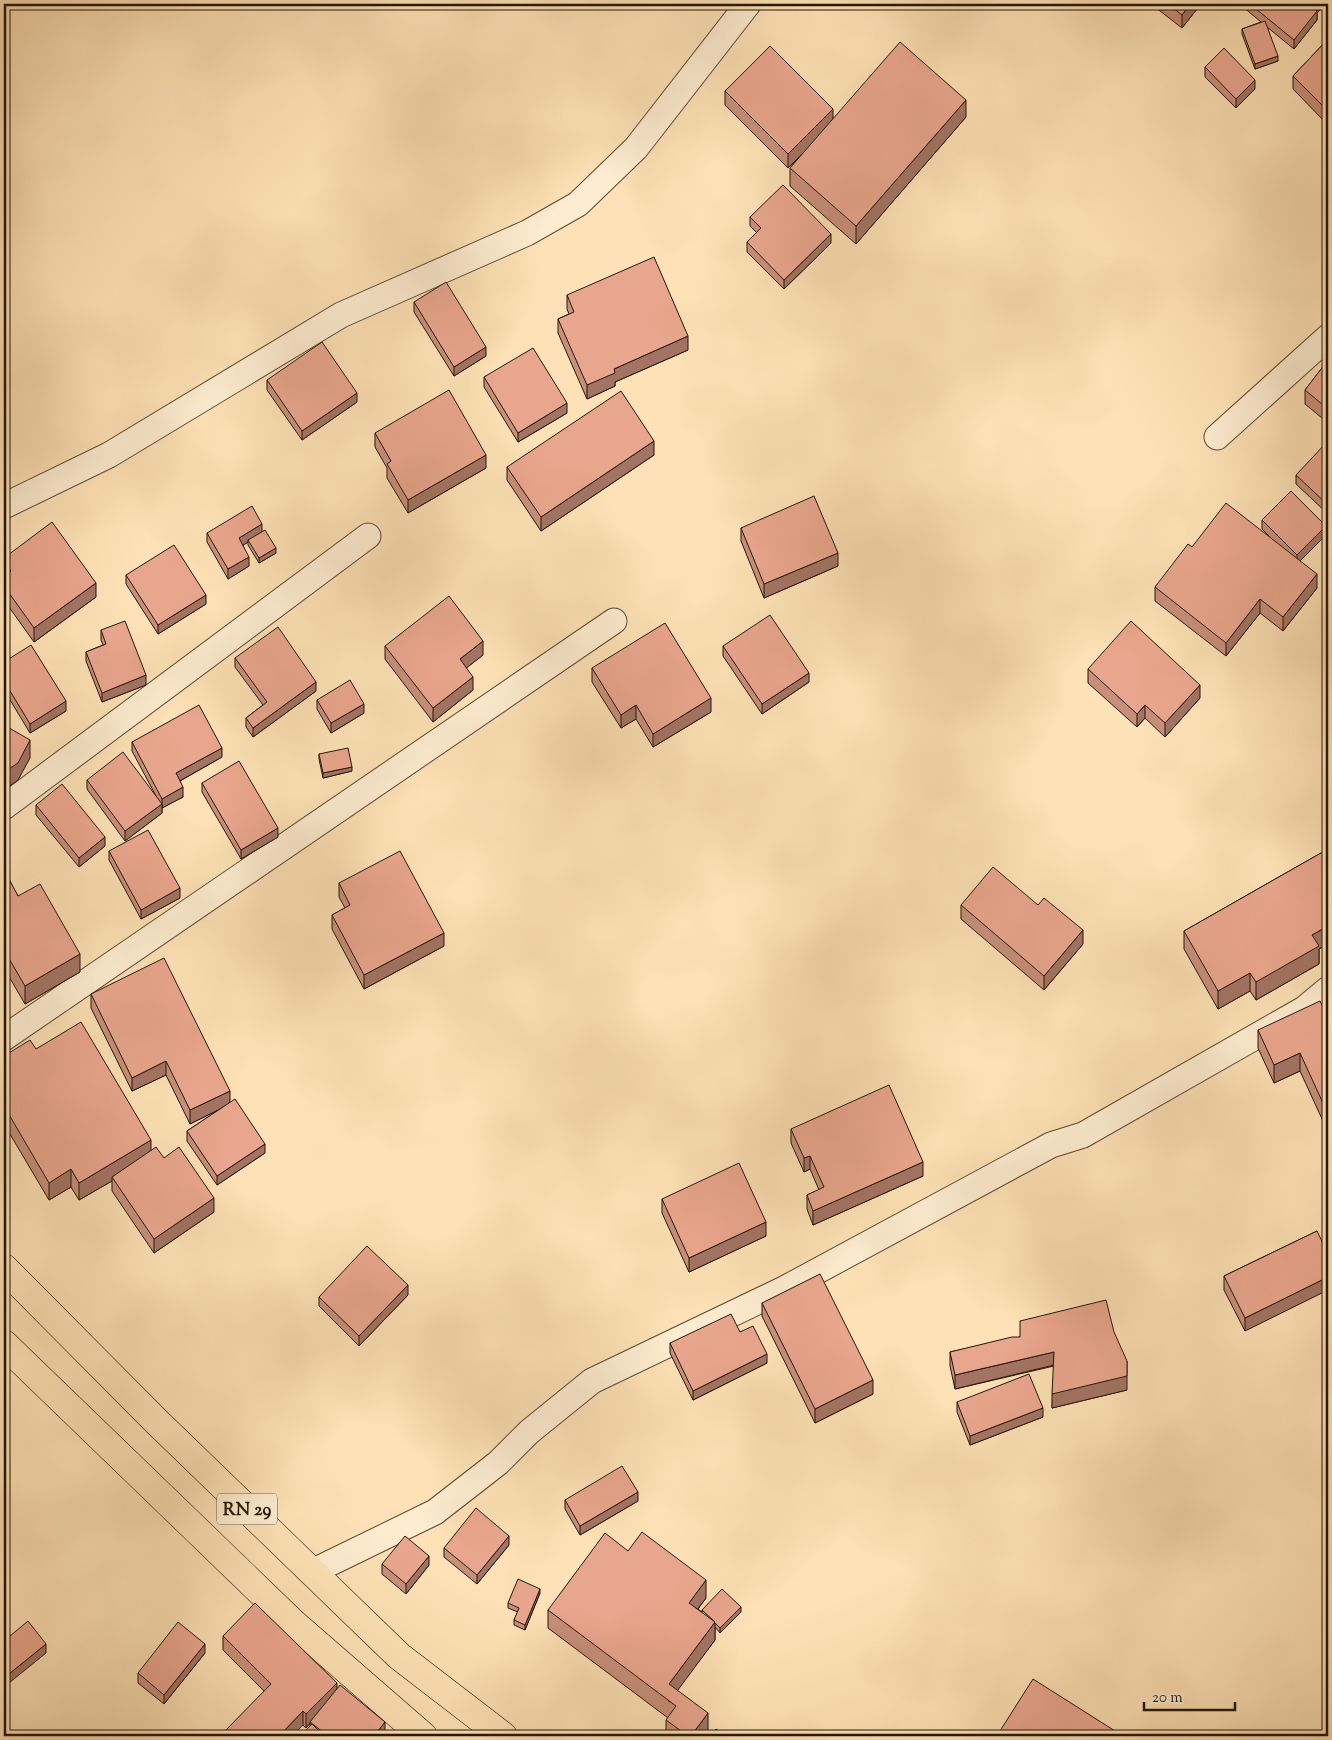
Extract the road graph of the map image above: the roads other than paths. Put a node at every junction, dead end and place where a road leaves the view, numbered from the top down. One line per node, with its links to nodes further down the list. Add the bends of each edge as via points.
1 (748, 4): 4 (street, via 636,148 578,204 527,233 340,315 109,455)
2 (1328, 337): 3 (street)
3 (1217, 437)
4 (4, 506)
5 (368, 536): 7 (street)
6 (614, 621): 9 (street)
7 (4, 807)
8 (1328, 989): 12 (street, via 1304,1009 1083,1135 1051,1145 784,1289 592,1381 529,1432 498,1463 435,1512)
9 (4, 1038)
10 (4, 1268): 12 (highway, RN 29)
11 (7, 1352): 13 (highway, RN 29, via 293,1623)
12 (312, 1572): 14 (highway, RN 29, via 399,1656)
13 (423, 1736)
14 (503, 1736)

